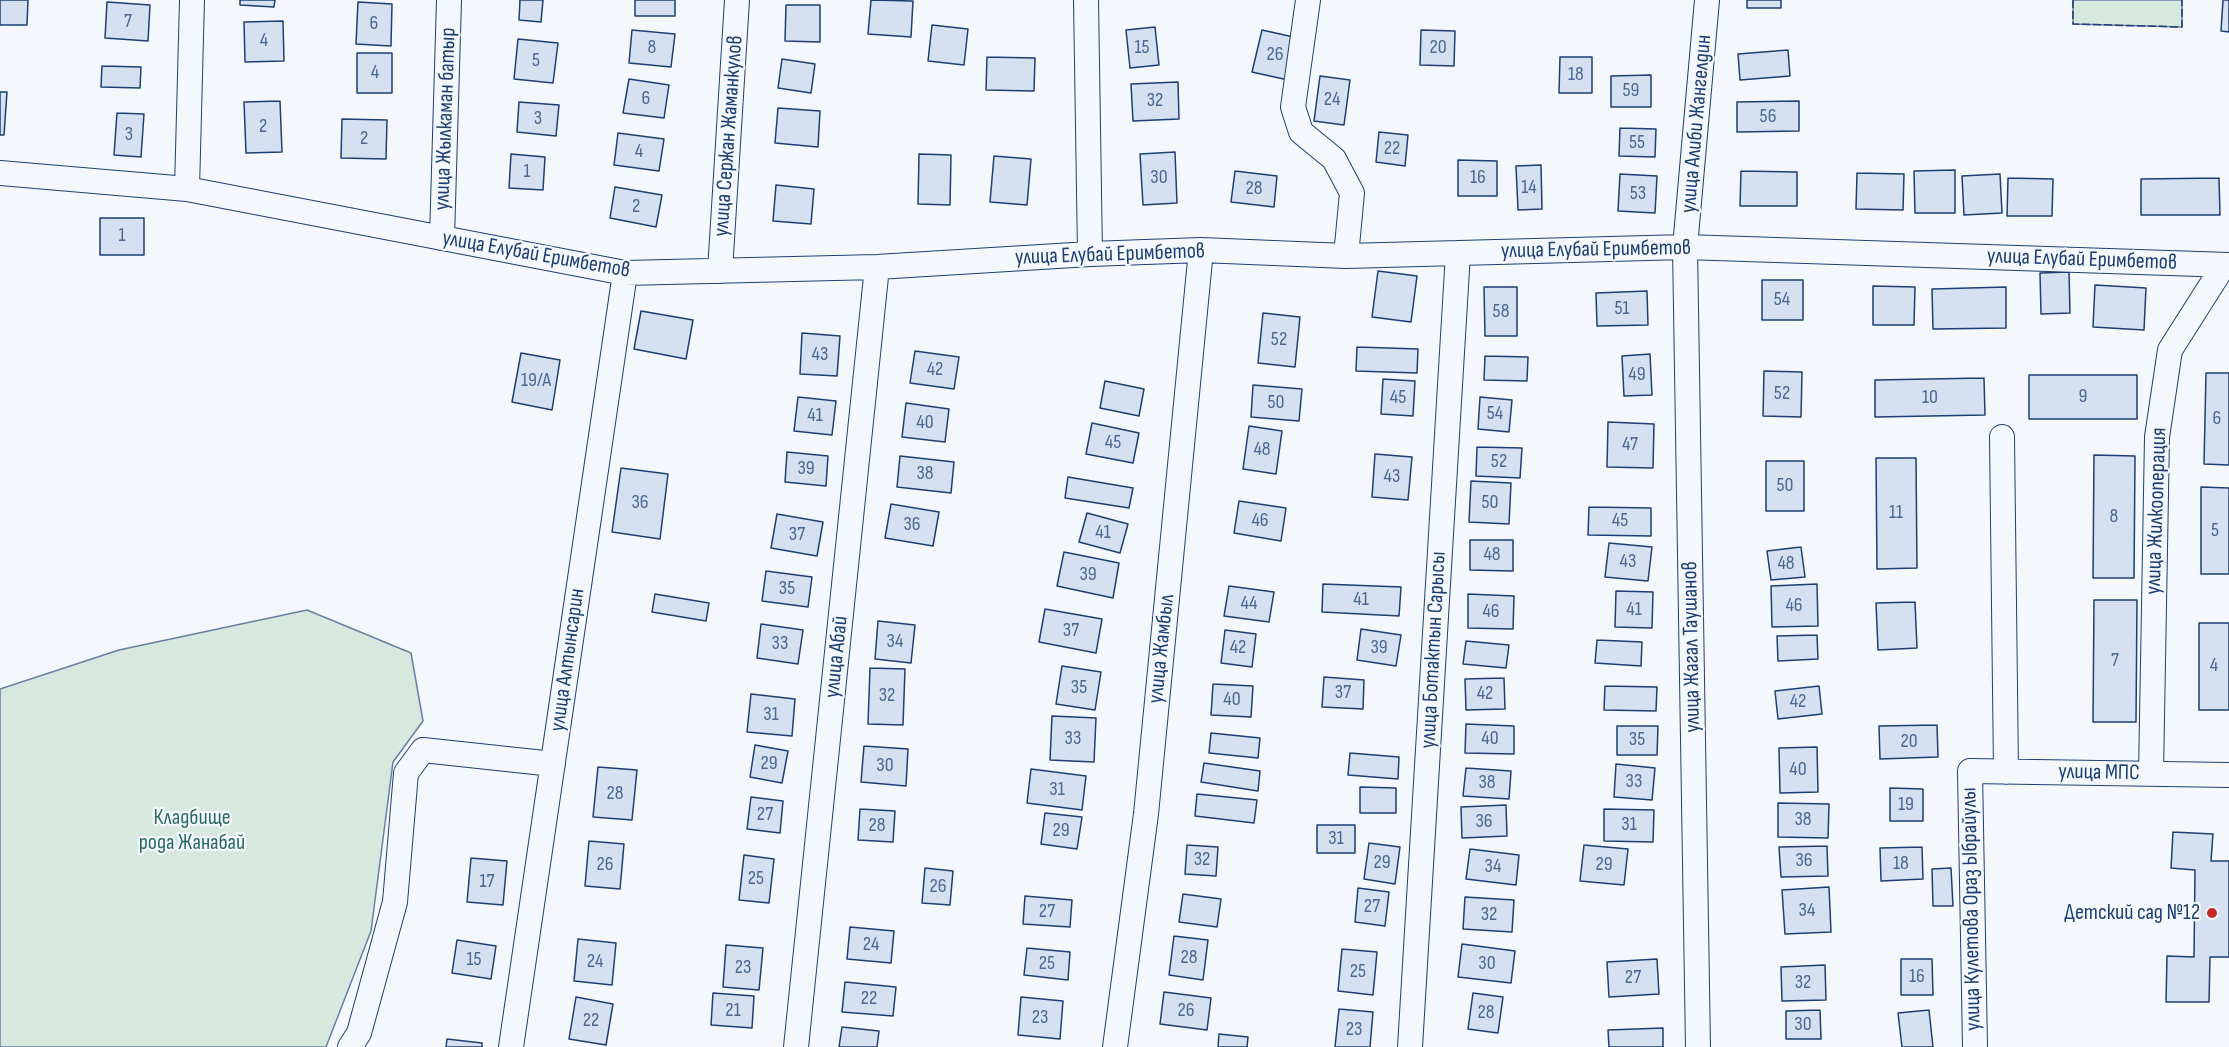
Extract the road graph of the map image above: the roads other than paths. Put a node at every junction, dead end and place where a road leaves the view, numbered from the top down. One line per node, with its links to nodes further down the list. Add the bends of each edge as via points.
1 (192, 0): 8 (street)
2 (449, 0): 9 (street, улица Жылкаман батыр)
3 (737, 0): 17 (street, улица Сержан Жаманкулов)
4 (1086, 0): 13 (street)
5 (1308, 0): 14 (street, via 1293,107 1300,132 1334,159 1352,193)
6 (1707, 0): 10 (street, улица Алиби Жангелдин)
7 (0, 173): 8 (street, улица Елубай Еримбетов)
8 (187, 189): 9 (street, улица Елубай Еримбетов)
9 (442, 238): 18 (street, улица Елубай Еримбетов)
10 (1685, 247): 12 (street, улица Елубай Еримбетов); 15 (street, улица Елубай Еримбетов); 30 (street, улица Жагал Таушанов)
11 (1201, 250): 13 (street, улица Елубай Еримбетов); 14 (street, улица Елубай Еримбетов); 28 (street, улица Жамбыл, via 1146,814)
12 (1458, 253): 14 (street, улица Елубай Еримбетов); 29 (street, улица Ботактын Сарысы)
13 (1090, 254): 16 (street, улица Елубай Еримбетов)
14 (1346, 256)
15 (2226, 265): 23 (street, улица Жилкооперация, via 2170,350 2157,437)
16 (877, 267): 17 (street, улица Елубай Еримбетов); 27 (street, улица Абай)
17 (720, 271): 18 (street, улица Елубай Еримбетов)
18 (625, 273): 20 (street, улица Алтынсарин)
19 (2002, 437): 22 (street)
20 (553, 764): 25 (street, via 423,750 406,773 395,902 359,1033); 26 (street, улица Алтынсарин)
21 (1970, 771): 22 (street, улица МПС); 31 (street, улица Кулетова Ораз Ыбрайулы)
22 (2006, 772): 23 (street, улица МПС)
23 (2151, 774): 24 (street, улица МПС)
24 (2229, 775)
25 (350, 1047)
26 (511, 1047)
27 (796, 1047)
28 (1115, 1047)
29 (1410, 1047)
30 (1698, 1047)
31 (1975, 1047)

